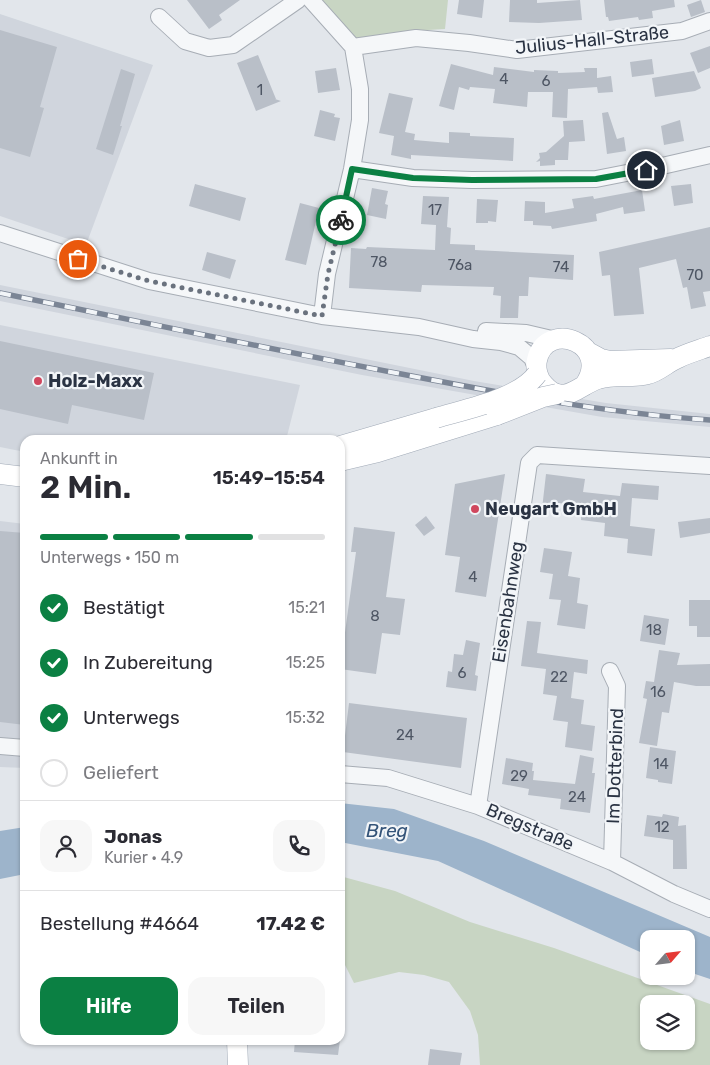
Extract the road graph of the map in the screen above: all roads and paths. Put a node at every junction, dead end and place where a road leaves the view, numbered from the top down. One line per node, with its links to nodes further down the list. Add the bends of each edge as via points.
1 (298, 0): 3 (street, via 233,45 209,48 185,41)
2 (311, 0): 5 (street)
3 (158, 17)
4 (710, 22): 5 (street, Julius-Hall-Straße, via 682,32 517,50 416,38)
5 (353, 47): 7 (street, via 360,89 360,120)
6 (710, 155): 7 (street, via 596,179 413,178)
7 (352, 169): 9 (street, via 328,274)
8 (0, 233): 9 (street, via 149,281)
9 (322, 316): 10 (street, via 419,327)
10 (451, 334): 11 (street, via 476,330); 15 (street, via 519,347 532,358)
11 (556, 340): 13 (main road, via 571,339); 15 (main road, via 540,353)
12 (710, 346): 14 (main road)
13 (588, 352): 14 (main road, via 610,362); 16 (main road, via 592,366)
14 (677, 358): 16 (main road, via 649,374)
15 (537, 371): 17 (main road, via 545,387); 18 (main road, bridge, via 532,382 518,392)
16 (586, 383): 17 (main road, via 572,393)
17 (558, 394): 19 (main road, bridge)
18 (345, 445)
19 (345, 460)
20 (710, 466): 27 (street, Eisenbahnweg, via 537,455 529,463)
21 (0, 474): 22 (main road)
22 (20, 476)
23 (610, 671): 28 (street, Im Dotterbind, via 617,686)
24 (0, 746): 25 (street)
25 (20, 748)
26 (345, 774): 27 (street, Bregstraße, via 388,778)
27 (478, 806): 28 (street, Bregstraße)
28 (612, 862): 29 (street, Bregstraße)
29 (710, 909)
30 (237, 1045): 31 (main road)
31 (238, 1065)

